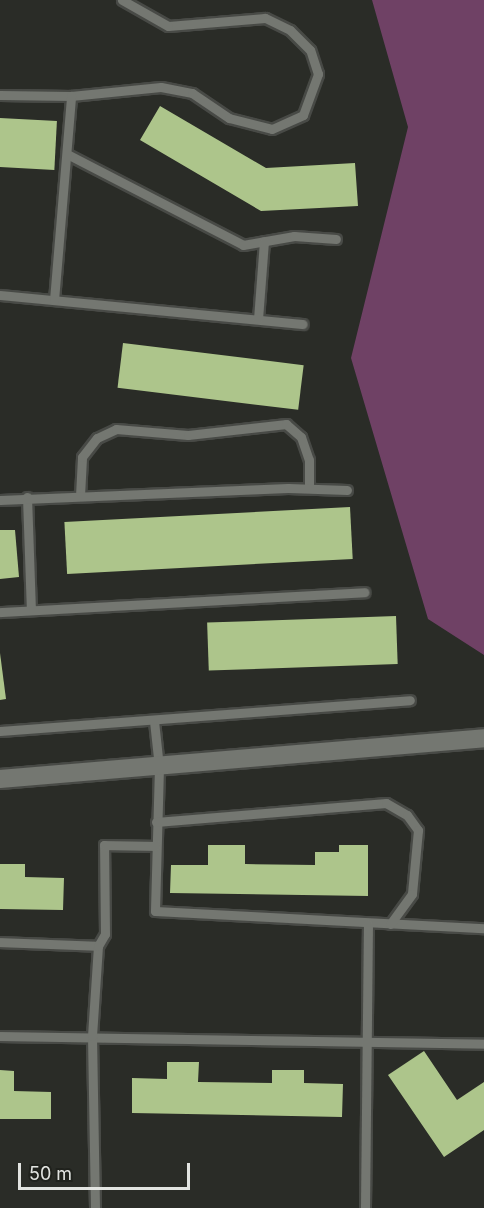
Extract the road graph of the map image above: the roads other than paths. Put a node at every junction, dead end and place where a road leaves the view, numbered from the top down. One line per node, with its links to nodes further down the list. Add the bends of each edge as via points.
1 (122, 0): 3 (lane, via 168,26 265,18 290,30 310,50 318,74 303,115 272,129 229,118 192,93 161,87)
2 (0, 94): 3 (lane)
3 (72, 96): 4 (lane)
4 (67, 154): 6 (lane, via 243,245); 8 (lane)
5 (336, 239): 6 (lane, via 294,236)
6 (264, 241): 9 (lane)
7 (0, 295): 8 (lane)
8 (54, 300): 9 (lane)
9 (258, 319): 10 (lane)
10 (303, 324)
11 (309, 488): 12 (lane); 13 (lane); 13 (lane, via 301,437 286,424 188,435 116,429 97,438 82,457)
12 (347, 490)
13 (80, 496): 14 (lane)
14 (27, 497): 15 (lane); 17 (lane)
15 (0, 500)
16 (364, 592): 17 (lane)
17 (31, 610): 18 (lane)
18 (0, 612)
19 (410, 700): 20 (lane)
20 (154, 721): 21 (lane); 23 (lane)
21 (0, 731)
22 (484, 738): 23 (street)
23 (159, 767): 24 (street); 25 (lane)
24 (0, 779)
25 (156, 822): 26 (lane); 28 (lane, via 386,803 407,815 418,830 412,894)
26 (155, 846): 27 (lane, via 155,911); 31 (lane, via 104,845 105,934)
27 (368, 924): 28 (lane); 34 (lane)
28 (390, 924): 29 (lane)
29 (484, 928)
30 (0, 942): 31 (lane)
31 (98, 946): 33 (lane)
32 (0, 1035): 33 (lane)
33 (92, 1035): 34 (lane); 36 (lane)
34 (366, 1041): 35 (lane); 37 (lane)
35 (484, 1044)
36 (95, 1208)
37 (365, 1208)

